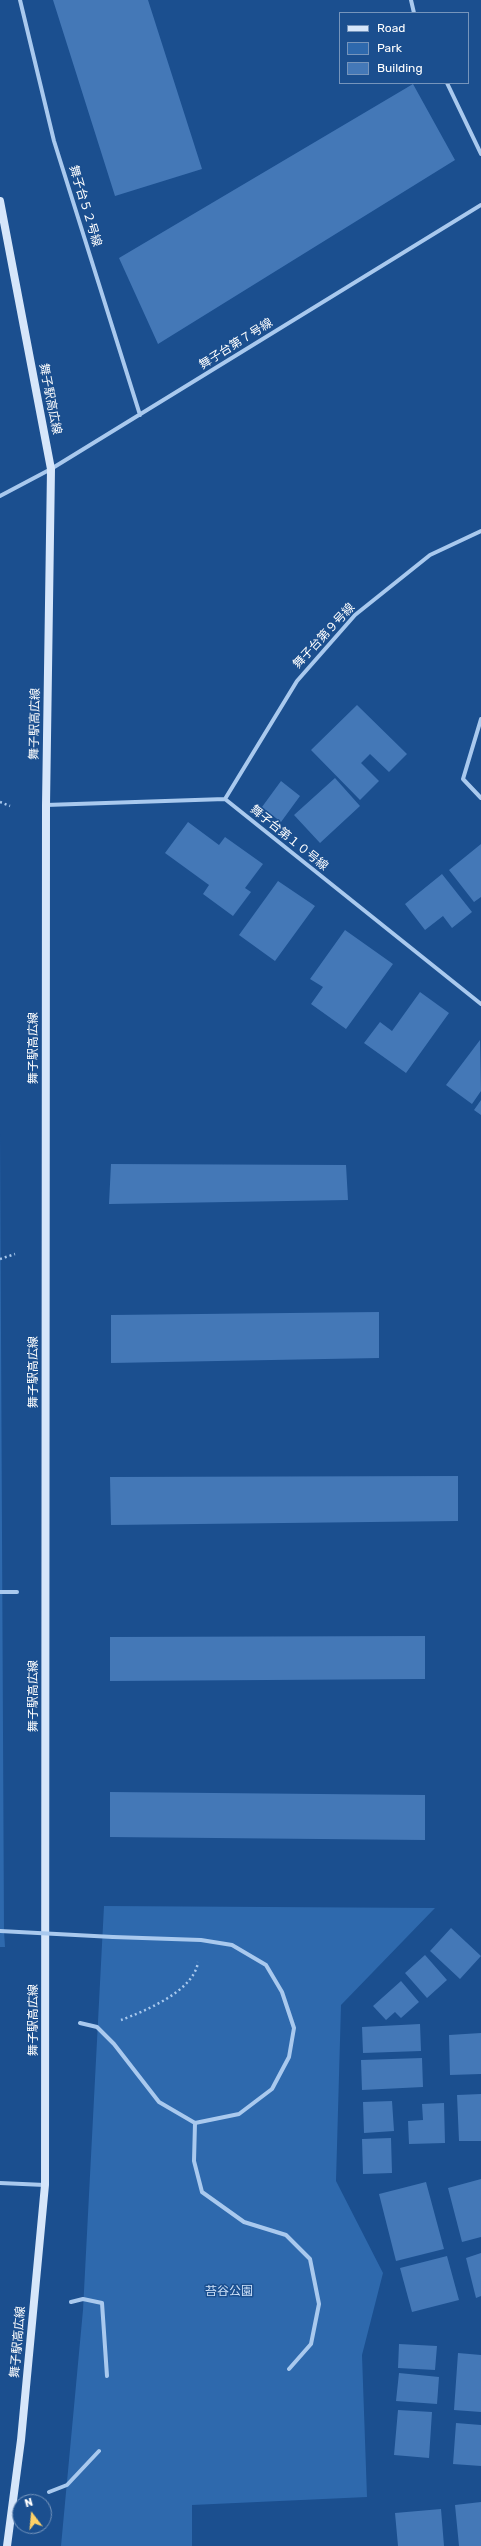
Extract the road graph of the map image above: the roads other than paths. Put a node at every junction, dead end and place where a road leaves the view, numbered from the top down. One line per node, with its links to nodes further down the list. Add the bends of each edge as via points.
1 (20, 0): 8 (street, 舞子台５２号線, via 54,141)
2 (411, 0): 3 (street)
3 (414, 12)
4 (447, 84): 5 (street)
5 (481, 154)
6 (0, 201): 9 (street, 舞子駅高広線)
7 (480, 207): 8 (street, 舞子台第７号線)
8 (140, 415): 9 (street, 舞子台第７号線)
9 (51, 469): 10 (street, 舞子台第７号線); 15 (street, 舞子駅高広線)
10 (0, 496)
11 (481, 531): 14 (street, 舞子台第９号線, via 430,555 355,615 297,681)
12 (481, 719): 13 (street, via 463,779)
13 (481, 798)
14 (225, 799): 15 (street); 16 (street, 舞子台第１０号線)
15 (46, 806): 23 (street, 舞子駅高広線)
16 (481, 1004)
17 (0, 1592): 18 (street)
18 (17, 1592)
19 (0, 1931): 21 (street, bridge, via 201,1940 232,1945 266,1964 282,1992 294,2028 289,2057 272,2089 240,2114)
20 (80, 2023): 21 (street, via 97,2027 114,2044 159,2102)
21 (195, 2123): 25 (street, via 194,2161 202,2192 244,2222 286,2235 310,2259 319,2304 311,2344)
22 (0, 2183): 23 (street)
23 (46, 2184): 29 (street, 舞子駅高広線, via 21,2440)
24 (71, 2302): 26 (street, via 83,2299 102,2303)
25 (289, 2369)
26 (107, 2376)
27 (99, 2451): 28 (street, via 67,2485)
28 (49, 2492)
29 (7, 2546)

